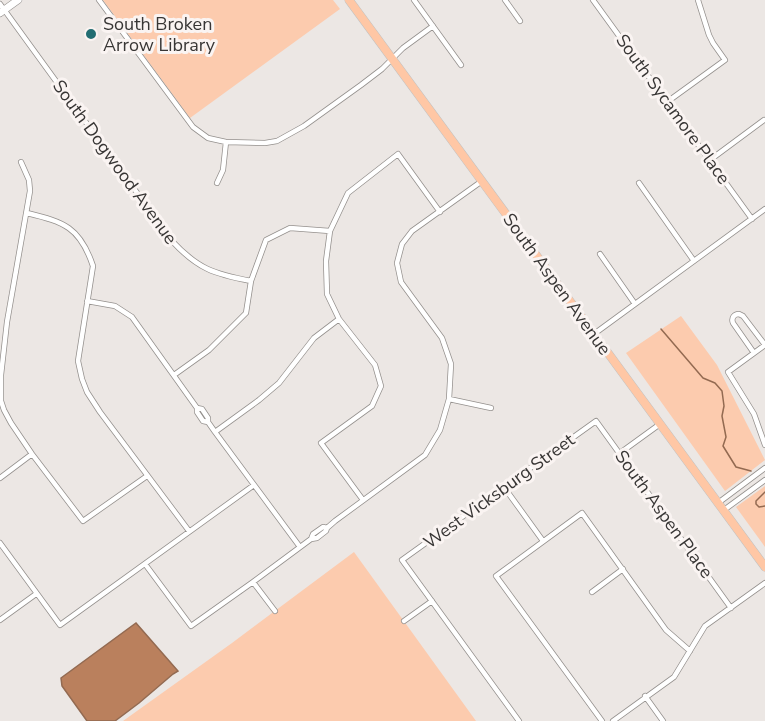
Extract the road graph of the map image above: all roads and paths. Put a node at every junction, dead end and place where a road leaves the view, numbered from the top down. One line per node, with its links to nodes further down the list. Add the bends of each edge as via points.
1 (18, 0): 8 (street)
2 (99, 0): 15 (street, via 186,119 208,138)
3 (349, 0): 11 (main road, South Aspen Avenue)
4 (414, 0): 10 (street)
5 (505, 0): 9 (street)
6 (593, 0): 13 (street, South Sycamore Place)
7 (698, 0): 13 (street, via 713,44 725,60)
8 (1, 9): 28 (street, South Dogwood Avenue, via 176,246 210,272)
9 (520, 21)
10 (433, 26): 11 (street); 12 (street)
11 (392, 59): 15 (street, via 304,126 277,141); 18 (main road, South Aspen Avenue)
12 (462, 64)
13 (667, 102): 16 (street, South Sycamore Place)
14 (764, 120): 16 (street)
15 (225, 142): 19 (street, via 223,170)
16 (710, 160): 24 (street, South Sycamore Place)
17 (21, 162): 23 (street, via 29,180)
18 (482, 182): 22 (street); 34 (main road, South Aspen Avenue)
19 (217, 183)
20 (639, 183): 27 (street)
21 (765, 209): 24 (street)
22 (440, 212): 25 (street, via 398,154 348,193); 38 (street, via 412,231 402,244 397,263 401,282 442,338 451,364)
23 (27, 213): 29 (street, via 50,218 78,235 93,266); 33 (street)
24 (752, 219): 27 (street)
25 (330, 231): 28 (street, via 290,228 266,240); 31 (street, via 327,294)
26 (600, 254): 30 (street)
27 (694, 261): 30 (street)
28 (251, 281): 37 (street, via 246,313 209,350)
29 (87, 301): 37 (street, via 115,306 132,317); 49 (street, via 78,361 82,379 100,412)
30 (635, 304): 34 (street)
31 (339, 319): 43 (street, via 314,338 279,383); 54 (street, via 375,365 381,386 372,406 321,443)
32 (0, 321): 33 (street)
33 (7, 322): 39 (street)
34 (594, 334): 42 (main road, South Aspen Avenue)
35 (765, 345): 36 (street); 36 (street, via 743,316 735,315 733,323)
36 (754, 353): 44 (street, via 728,372)
37 (174, 375): 43 (street)
38 (449, 399): 40 (street); 54 (street, via 440,430 425,455)
39 (0, 401): 47 (street)
40 (491, 408)
41 (596, 421): 46 (street, South Aspen Place); 53 (street, West Vicksburg Street)
42 (660, 424): 46 (street); 55 (main road, South Aspen Avenue)
43 (215, 432): 52 (street)
44 (763, 435): 45 (street)
45 (765, 445)
46 (620, 453): 69 (street, South Aspen Place)
47 (32, 454): 49 (street, via 83,521); 50 (street)
48 (765, 468): 55 (street)
49 (147, 476): 57 (street)
50 (0, 478)
51 (765, 480): 56 (street)
52 (254, 486): 57 (street); 60 (street)
53 (504, 487): 58 (street); 68 (street, West Vicksburg Street, via 402,560)
54 (363, 500): 60 (street)
55 (718, 503): 56 (main road, South Aspen Avenue)
56 (723, 510): 62 (main road, South Aspen Avenue)
57 (189, 531): 61 (street)
58 (543, 541): 63 (street, via 582,513); 76 (street, via 496,576)
59 (0, 543): 67 (street)
60 (300, 547): 64 (street)
61 (145, 564): 64 (street, via 191,626); 67 (street, via 60,626)
62 (765, 567)
63 (623, 569): 66 (street); 73 (street, via 666,630)
64 (254, 582): 70 (street)
65 (765, 583): 69 (street)
66 (592, 591)
67 (36, 594): 71 (street)
68 (432, 601): 72 (street); 75 (street)
69 (731, 608): 73 (street, via 705,626)
70 (275, 611)
71 (0, 620)
72 (404, 621)
73 (690, 651): 74 (street, via 674,677)
74 (645, 696): 77 (street); 78 (street)
75 (519, 721)
76 (602, 721)
77 (612, 721)
78 (663, 721)

